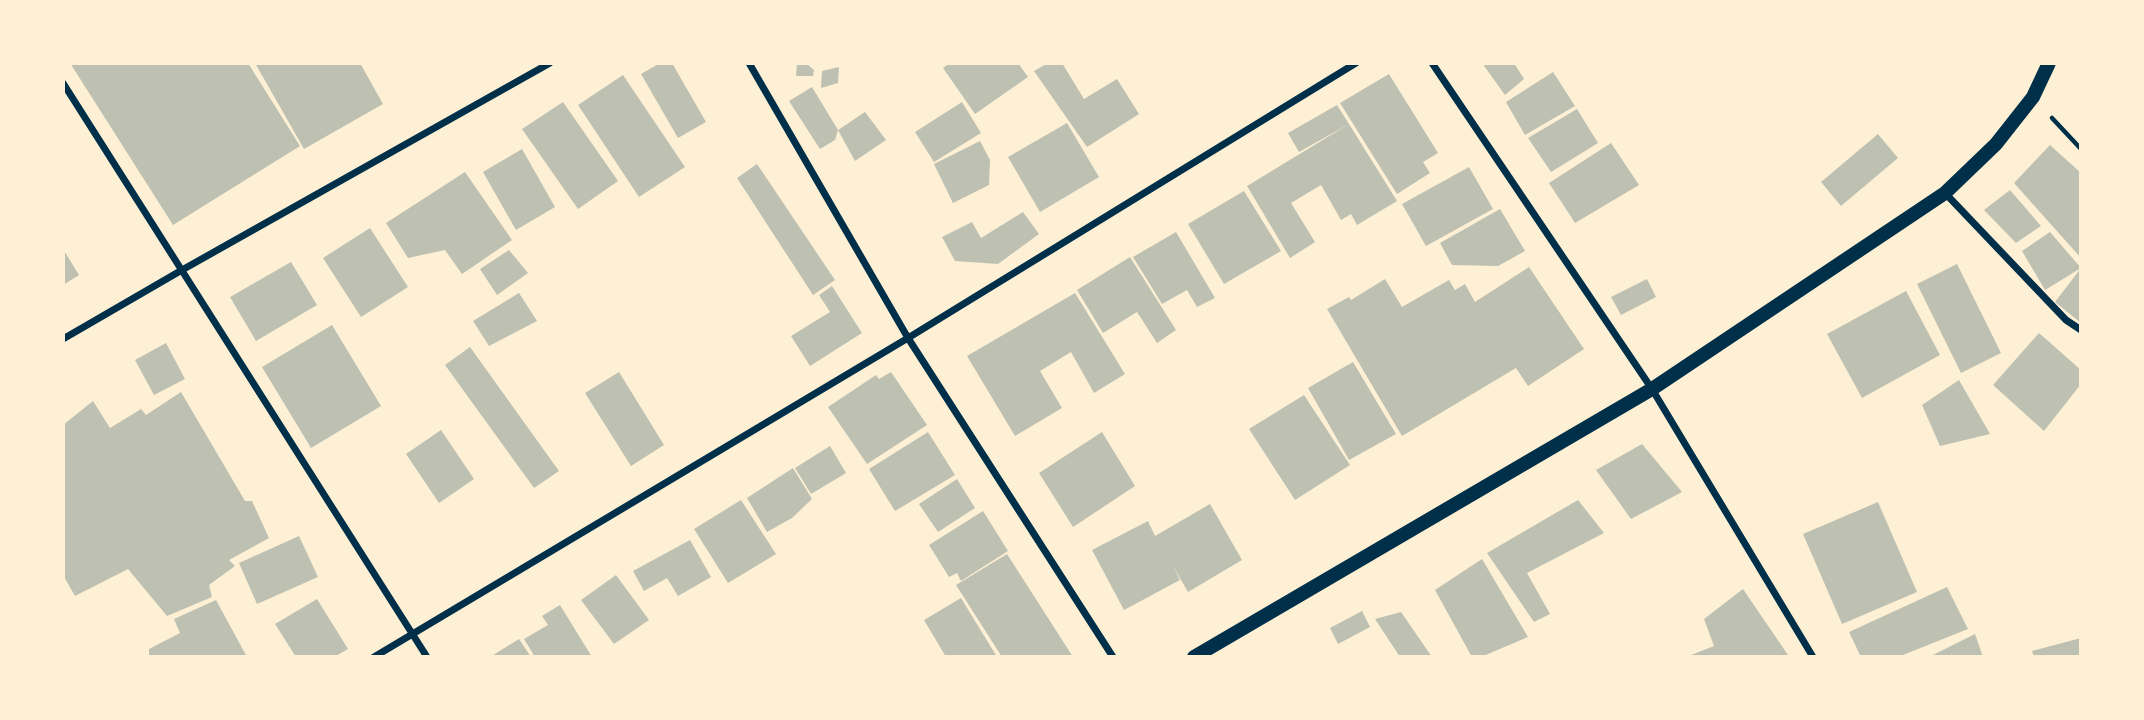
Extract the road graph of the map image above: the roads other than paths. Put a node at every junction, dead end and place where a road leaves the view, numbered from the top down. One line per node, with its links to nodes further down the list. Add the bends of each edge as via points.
1 (550, 63): 8 (street)
2 (748, 63): 10 (street)
3 (1356, 63): 10 (street)
4 (1432, 63): 12 (street)
5 (2049, 63): 7 (main road, via 2033,97 1996,144)
6 (63, 83): 8 (street)
7 (1945, 193): 9 (street, via 2066,320); 12 (main road)
8 (182, 270): 11 (street); 13 (street)
9 (2081, 330)
10 (908, 338): 13 (street); 16 (street)
11 (63, 339)
12 (1652, 389): 17 (main road); 18 (street)
13 (413, 634): 14 (street); 15 (street)
14 (374, 657)
15 (427, 657)
16 (1113, 657)
17 (1194, 657)
18 (1813, 657)

